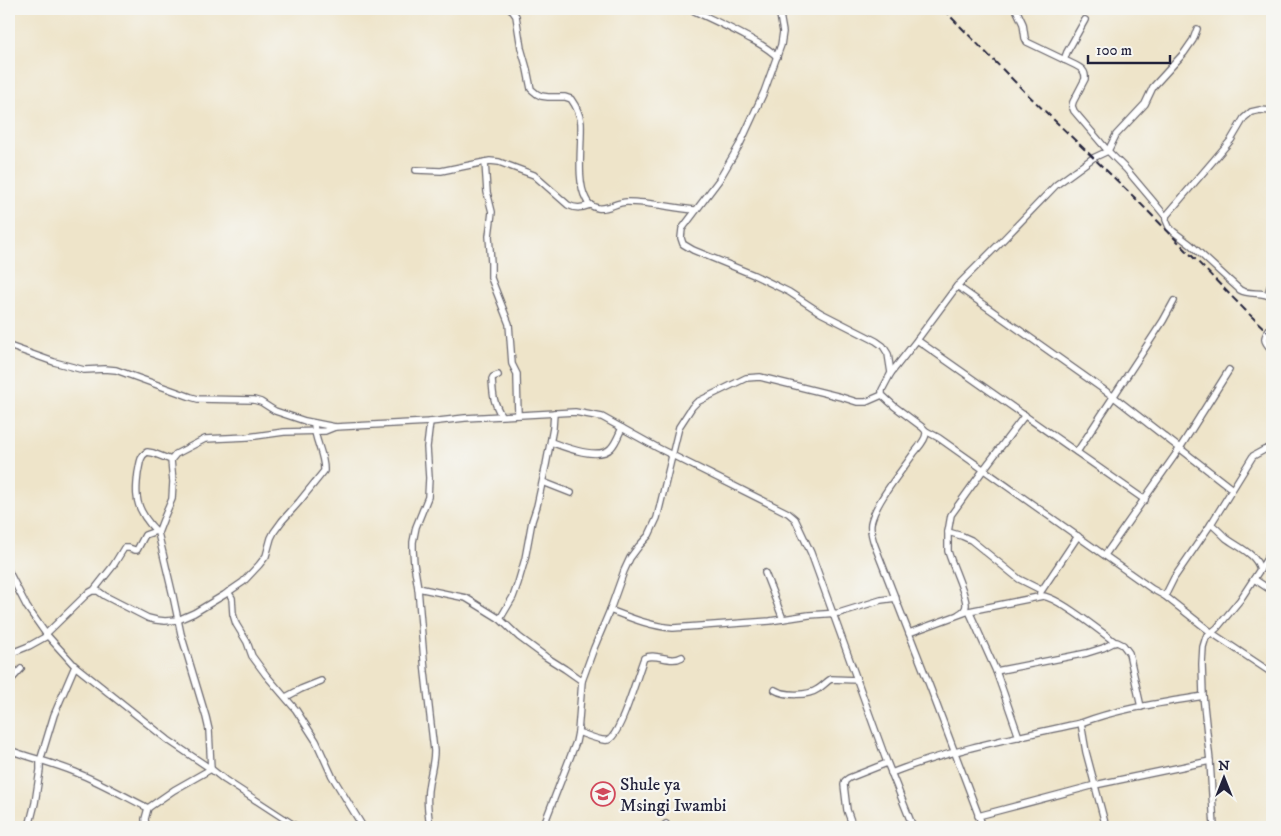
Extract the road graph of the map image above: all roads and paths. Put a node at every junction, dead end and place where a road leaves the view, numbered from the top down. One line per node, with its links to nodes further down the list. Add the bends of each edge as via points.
1 (511, 9): 13 (street, via 516,16 531,89 541,96 571,99 577,109 581,124 582,180)
2 (690, 9): 7 (street, via 763,46)
3 (779, 9): 7 (street, via 782,32)
4 (1016, 9): 8 (street, via 1027,42)
5 (1085, 20): 8 (street)
6 (1197, 29): 10 (street, via 1184,53 1116,135)
7 (777, 58): 14 (street, via 740,144 719,180)
8 (1064, 60): 10 (street, via 1081,68 1086,75 1073,108)
9 (1272, 111): 15 (street, via 1251,112 1244,118 1231,140)
10 (1108, 152): 15 (street); 16 (street, via 1093,158 1056,185)
11 (485, 162): 12 (street, via 441,171); 13 (street, via 499,162 530,173 573,207); 31 (street, via 492,212 489,236 491,278 509,324 512,364 517,374)
12 (416, 170)
13 (590, 205): 14 (street, via 602,209 625,202)
14 (695, 210): 25 (street, via 682,229 683,244 789,292 876,341 888,354)
15 (1166, 217): 18 (street, via 1174,232 1240,290)
16 (956, 286): 21 (street); 28 (street)
17 (1272, 286): 18 (street, via 1268,289)
18 (1270, 296)
19 (1174, 301): 28 (street)
20 (1272, 325): 23 (street, via 1264,336 1265,343)
21 (917, 340): 25 (street); 32 (street)
22 (9, 346): 34 (street, via 84,370 116,370 190,397 254,400 275,412)
23 (1272, 350)
24 (1229, 370): 41 (street)
25 (891, 373): 27 (street)
26 (498, 375): 30 (street, via 492,379 493,396)
27 (882, 395): 38 (street); 43 (street, via 857,402 760,377 746,378 695,403 679,427)
28 (1114, 397): 41 (street); 42 (street)
29 (554, 413): 31 (street); 36 (street, via 602,416); 39 (street)
30 (501, 415): 31 (street); 33 (street)
31 (518, 415)
32 (1025, 415): 42 (street); 45 (street)
33 (430, 422): 35 (street); 60 (street, via 428,497 413,542)
34 (314, 423): 35 (street); 37 (street)
35 (335, 427): 37 (street, via 325,431)
36 (622, 428): 39 (street, via 610,450 602,453 566,448); 43 (street)
37 (314, 430): 44 (street, via 205,439); 64 (street, via 324,471 274,532 260,565)
38 (926, 431): 45 (street); 67 (street, via 923,441 885,495 871,525 875,546)
39 (551, 442): 46 (street)
40 (1272, 447): 47 (street, via 1253,456)
41 (1180, 448): 47 (street); 49 (street)
42 (1078, 452): 49 (street)
43 (673, 455): 68 (street, via 657,518 649,535 630,558); 70 (street, via 794,517 811,553)
44 (171, 460): 51 (street, via 172,499); 51 (street, via 147,452 140,461 137,497)
45 (984, 469): 52 (street, via 951,515); 53 (street)
46 (542, 482): 48 (street); 72 (street, via 518,583)
47 (1232, 489): 50 (street)
48 (571, 493)
49 (1145, 500): 55 (street)
50 (1211, 524): 56 (street, via 1257,561); 65 (street)
51 (157, 532): 61 (street, via 145,535 137,550 124,548); 74 (street)
52 (948, 532): 62 (street, via 971,540 1019,579); 71 (street, via 948,551 966,602 966,608)
53 (1078, 536): 55 (street); 62 (street)
54 (1272, 551): 56 (street)
55 (1105, 555): 65 (street)
56 (1260, 570): 59 (street)
57 (9, 572): 77 (street)
58 (765, 572): 73 (street)
59 (1254, 579): 63 (street); 76 (street)
60 (418, 588): 72 (street, via 466,598); 110 (street, via 434,751 427,804)
61 (94, 590): 74 (street, via 148,618); 77 (street)
62 (1041, 590): 66 (street)
63 (1272, 591)
64 (228, 592): 74 (street); 91 (street, via 236,624 252,656)
65 (1165, 596): 76 (street)
66 (1038, 597): 69 (street); 78 (street, via 1051,598)
67 (896, 598): 70 (street); 75 (street)
68 (610, 610): 73 (street, via 647,624 673,628); 88 (street)
69 (969, 611): 71 (street); 83 (street)
70 (832, 614): 73 (street); 85 (street)
71 (959, 614): 75 (street)
72 (500, 619): 88 (street, via 519,637)
73 (783, 619)
74 (178, 620): 101 (street, via 209,730)
75 (909, 633): 97 (street)
76 (1212, 633): 84 (street); 90 (street, via 1206,637 1202,653)
77 (46, 635): 79 (street); 81 (street)
78 (1115, 642): 83 (street, via 1087,653); 92 (street, via 1129,652)
79 (9, 654)
80 (682, 657): 94 (street, via 674,660 644,658 624,716 611,738 604,740)
81 (75, 666): 98 (street, via 54,715); 101 (street, via 168,740)
82 (21, 669): 87 (street)
83 (996, 671): 95 (street)
84 (1272, 673)
85 (857, 680): 89 (street, via 831,679 818,690 803,693); 100 (street)
86 (321, 681): 91 (street)
87 (9, 682)
88 (582, 682): 94 (street)
89 (775, 690)
90 (1203, 696): 92 (street); 99 (street)
91 (286, 697): 109 (street, via 316,742)
92 (1141, 707): 93 (street)
93 (1081, 723): 95 (street); 103 (street)
94 (578, 732): 111 (street)
95 (1019, 737): 97 (street)
96 (9, 750): 98 (street)
97 (954, 752): 102 (street); 105 (street)
98 (40, 761): 104 (street, via 90,778); 106 (street)
99 (1210, 761): 103 (street); 116 (street)
100 (887, 764): 102 (street); 112 (street, via 845,781 847,810)
101 (211, 769): 104 (street); 108 (street)
102 (891, 773): 113 (street)
103 (1095, 785): 105 (street); 115 (street)
104 (148, 808): 107 (street)
105 (978, 816): 114 (street)
106 (29, 827)
107 (146, 827)
108 (297, 827)
109 (363, 827)
110 (430, 827)
111 (543, 827)
112 (853, 827)
113 (913, 827)
114 (983, 827)
115 (1106, 827)
116 (1214, 827)

